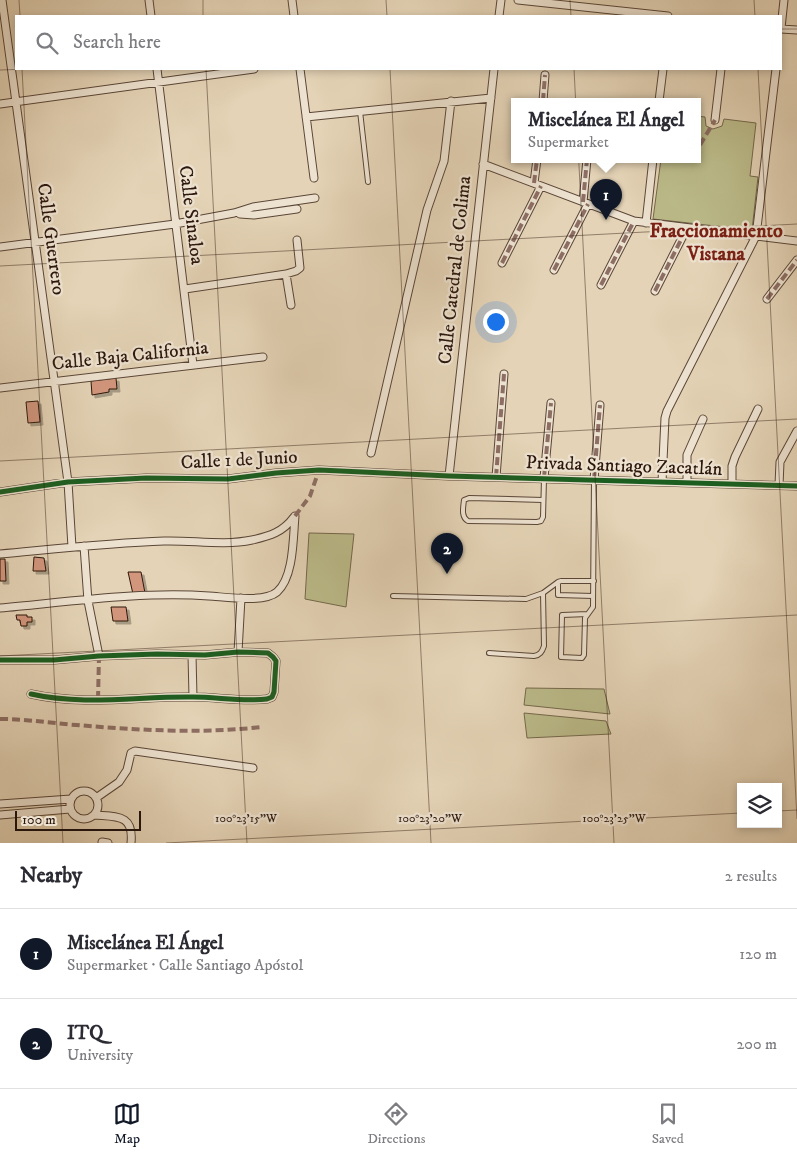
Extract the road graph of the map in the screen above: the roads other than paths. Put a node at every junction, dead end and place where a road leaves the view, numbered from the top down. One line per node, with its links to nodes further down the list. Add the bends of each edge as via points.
1 (2, 0): 26 (street, Calle Guerrero)
2 (149, 0): 7 (street)
3 (292, 0): 8 (street)
4 (501, 0): 9 (street)
5 (518, 0): 10 (street)
6 (784, 0): 11 (street)
7 (151, 15)
8 (294, 15)
9 (499, 15)
10 (659, 15)
11 (782, 19)
12 (782, 28): 13 (street)
13 (797, 30)
14 (157, 70): 22 (street, Calle Sinaloa)
15 (247, 70): 22 (street)
16 (300, 70): 30 (street)
17 (494, 70): 23 (street, Calle Catedral de Colima)
18 (663, 70): 25 (street)
19 (721, 70): 31 (street)
20 (776, 70): 47 (street)
21 (545, 76): 24 (street)
22 (159, 82): 26 (street); 44 (street, Calle Sinaloa)
23 (490, 98): 27 (street); 35 (street, Calle Catedral de Colima)
24 (542, 98)
25 (659, 98)
26 (15, 102): 28 (street); 50 (street, Calle Guerrero)
27 (451, 102): 29 (street); 71 (street, via 444,161 427,210)
28 (0, 104)
29 (360, 112): 30 (street); 37 (lane)
30 (306, 117): 36 (street)
31 (715, 120)
32 (537, 163): 38 (street)
33 (587, 163): 40 (street)
34 (653, 163): 45 (street)
35 (483, 164): 38 (street); 72 (street, Calle Catedral de Colima)
36 (314, 178)
37 (368, 182)
38 (537, 185): 40 (street); 53 (street)
39 (315, 198): 42 (street)
40 (585, 203): 43 (street); 54 (street)
41 (297, 209): 42 (street, via 254,215)
42 (234, 213): 44 (street)
43 (634, 221): 45 (street); 56 (street)
44 (175, 224): 50 (street); 57 (street, Calle Sinaloa)
45 (646, 224): 46 (street)
46 (687, 228): 47 (street); 58 (street)
47 (756, 236): 49 (street); 77 (street, via 667,411)
48 (297, 240): 55 (street, via 300,268)
49 (797, 241)
50 (34, 243): 51 (street); 64 (street, Calle Guerrero)
51 (0, 247)
52 (797, 260): 59 (street)
53 (502, 263)
54 (554, 270)
55 (286, 274): 57 (street); 60 (street)
56 (601, 285)
57 (185, 289): 62 (street, Calle Sinaloa)
58 (655, 291)
59 (767, 299)
60 (291, 305)
61 (263, 357): 62 (street, Calle Baja California)
62 (193, 365): 64 (street, Calle Baja California)
63 (504, 374): 73 (street)
64 (55, 381): 65 (street, Calle Baja California); 76 (street, Calle Guerrero)
65 (0, 388)
66 (551, 403): 74 (street)
67 (600, 404): 75 (street)
68 (758, 409): 79 (street, via 734,457)
69 (703, 419): 78 (street, via 687,455)
70 (797, 431): 80 (street, via 780,462)
71 (371, 453)
72 (450, 476): 73 (street, Privada Santiago Zacatlán); 76 (street, Calle 1 de Junio, via 319,470 228,479 146,478)
73 (496, 477): 74 (street, Privada Santiago Zacatlán)
74 (544, 478): 75 (street, Privada Santiago Zacatlán); 83 (lane)
75 (594, 480): 77 (street, Privada Santiago Zacatlán); 87 (lane)
76 (68, 482): 82 (street, Calle 1 de Junio); 84 (street, Calle Guerrero)
77 (662, 482): 78 (street, Privada Santiago Zacatlán)
78 (687, 483): 79 (street, Privada Santiago Zacatlán)
79 (732, 484): 80 (street, Privada Santiago Zacatlán)
80 (779, 485): 81 (street, Privada Santiago Zacatlán)
81 (797, 486)
82 (0, 492)
83 (543, 500): 83 (lane, via 543,517 537,522 468,521 463,516 464,500 469,498)
84 (72, 546): 85 (street); 86 (street)
85 (84, 546): 92 (street, via 250,540 286,528 295,516 292,558 284,583 276,593 267,597); 93 (street)
86 (0, 554)
87 (594, 581): 88 (lane); 91 (lane)
88 (558, 582): 89 (lane); 91 (lane, via 558,595)
89 (543, 593): 90 (lane, via 513,600); 97 (lane, via 542,652 534,656)
90 (393, 596)
91 (593, 596): 95 (lane, via 593,607)
92 (241, 598): 93 (street, via 194,595); 96 (street)
93 (88, 600): 94 (street); 99 (street)
94 (0, 608)
95 (588, 614): 95 (lane, via 585,618 584,658 561,657 562,615)
96 (238, 652): 98 (street); 102 (street, via 273,656 276,677 272,697)
97 (488, 653)
98 (192, 655): 99 (street); 102 (street)
99 (99, 656): 100 (street)
100 (0, 660)
101 (31, 694): 102 (street, via 89,699)
102 (193, 697)
103 (253, 768): 104 (street, via 135,751 131,753 127,770 119,782)
104 (96, 798): 105 (street, via 84,791); 109 (street, via 98,808)
105 (71, 799): 106 (street); 107 (street)
106 (0, 804)
107 (70, 809): 108 (street); 109 (street, via 79,819)
108 (0, 815)
109 (94, 815): 110 (street, via 124,818 132,832)
110 (131, 843)

